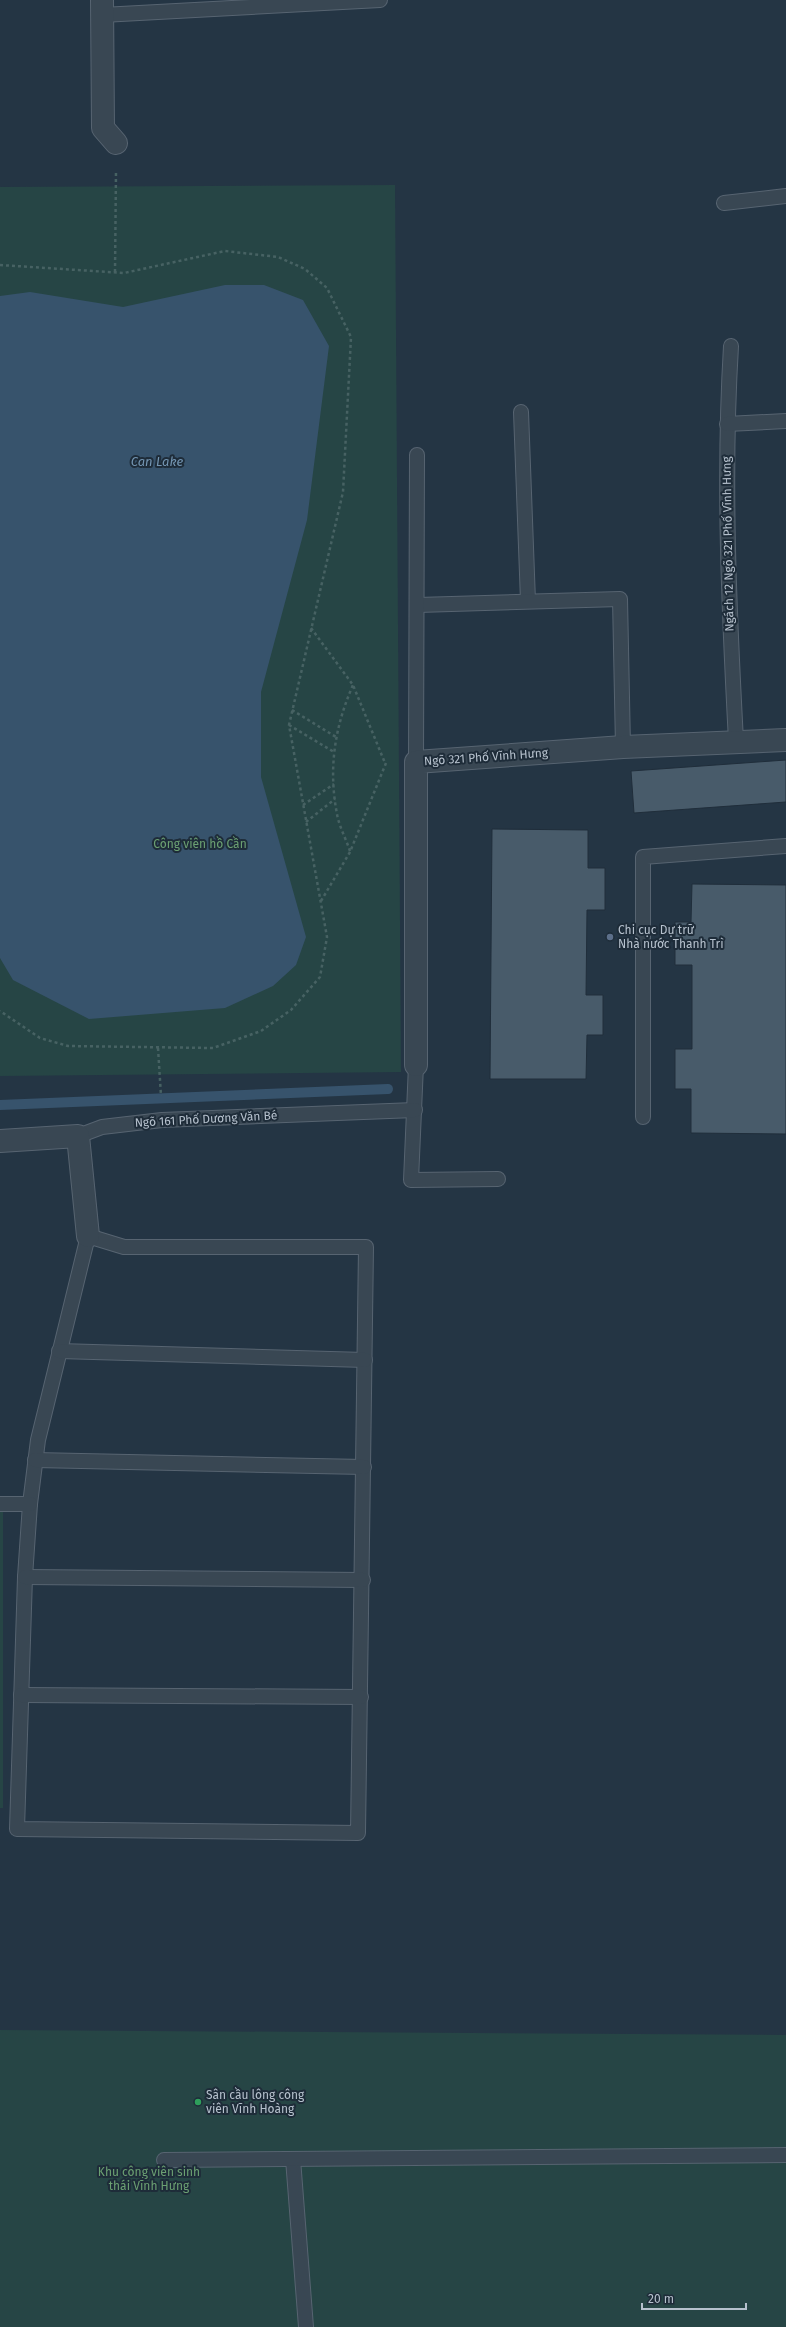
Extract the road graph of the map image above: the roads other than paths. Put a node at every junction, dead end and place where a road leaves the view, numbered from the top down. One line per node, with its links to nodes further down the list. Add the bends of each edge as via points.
1 (380, 0): 2 (lane)
2 (102, 7): 3 (street, via 103,128)
3 (116, 143)
4 (786, 196): 5 (lane)
5 (724, 203)
6 (731, 346): 9 (lane, Ngách 12 Ngõ 321 Phố Vĩnh Hưng)
7 (521, 412): 11 (lane)
8 (786, 421): 9 (lane)
9 (727, 424): 14 (lane, Ngách 12 Ngõ 321 Phố Vĩnh Hưng, via 728,600)
10 (417, 455): 12 (lane)
11 (528, 601): 12 (lane); 15 (lane, via 620,599)
12 (418, 605): 16 (lane)
13 (786, 740): 14 (street, Ngõ 321 Phố Vĩnh Hưng)
14 (736, 741): 15 (street, Ngõ 321 Phố Vĩnh Hưng)
15 (623, 747): 16 (street, Ngõ 321 Phố Vĩnh Hưng)
16 (416, 762): 18 (street, Ngõ 321 Phố Vĩnh Hưng)
17 (786, 846): 20 (lane, via 643,857)
18 (416, 1066): 19 (lane)
19 (415, 1110): 21 (lane, Ngõ 161 Phố Dương Văn Bé, via 162,1120 102,1127); 23 (lane, via 411,1180)
20 (643, 1117)
21 (78, 1136): 22 (street, Ngõ 161 Phố Dương Văn Bé); 24 (street)
22 (0, 1141)
23 (498, 1179)
24 (88, 1236): 25 (lane); 26 (lane, via 124,1246 366,1247)
25 (59, 1351): 26 (lane); 27 (lane)
26 (365, 1360): 28 (lane)
27 (35, 1460): 28 (lane); 30 (lane)
28 (364, 1467): 32 (lane)
29 (0, 1504): 30 (lane)
30 (30, 1504): 31 (lane)
31 (25, 1578): 32 (lane); 33 (lane)
32 (363, 1580): 34 (lane)
33 (21, 1694): 34 (lane); 34 (lane, via 17,1830 358,1834)
34 (360, 1697)
35 (786, 2156): 36 (lane)
36 (293, 2159): 37 (lane); 38 (lane)
37 (164, 2160)
38 (306, 2327)

